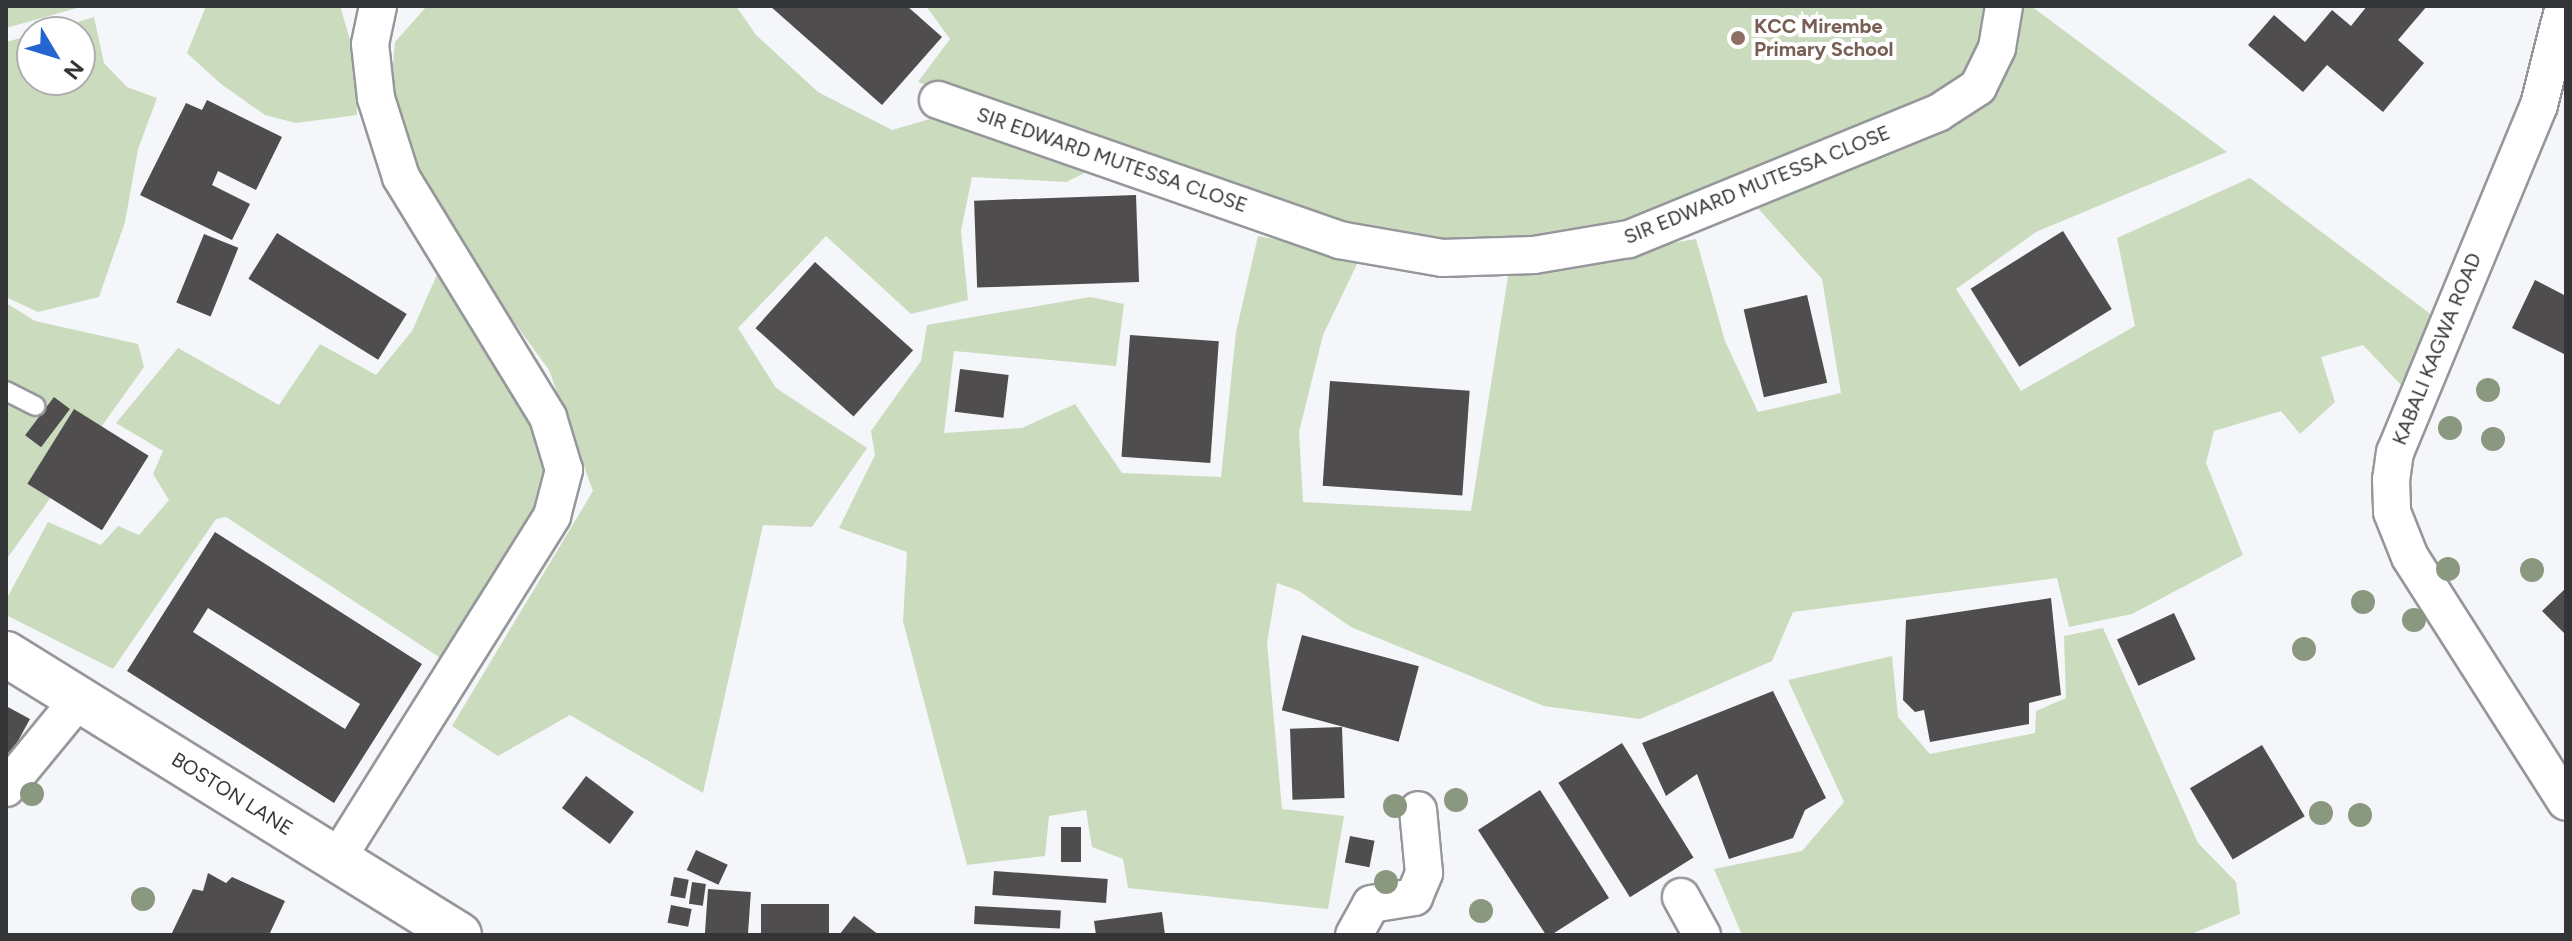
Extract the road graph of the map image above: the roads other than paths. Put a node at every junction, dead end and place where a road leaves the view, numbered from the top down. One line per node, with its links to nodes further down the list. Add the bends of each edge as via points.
1 (378, 6): 12 (street, via 370,44 376,98 401,177 548,417 564,470 552,516)
2 (2004, 6): 4 (street, SIR EDWARD MUTESSA CLOSE, via 1997,48 1978,87 1938,113 1629,239 1534,255 1442,258 1339,240)
3 (2564, 6): 10 (street, KABALI KAGWA ROAD, via 2539,105 2399,440 2391,479 2392,512 2410,557)
4 (938, 100)
5 (6, 391): 6 (lane)
6 (35, 406)
7 (6, 654): 8 (street, BOSTON LANE)
8 (79, 699): 9 (street); 12 (street, BOSTON LANE)
9 (6, 788)
10 (2566, 802)
11 (1418, 810): 15 (street, via 1424,873 1414,897 1371,904)
12 (337, 859): 14 (street, BOSTON LANE)
13 (1681, 897): 16 (street)
14 (459, 935)
15 (1354, 935)
16 (1702, 935)

